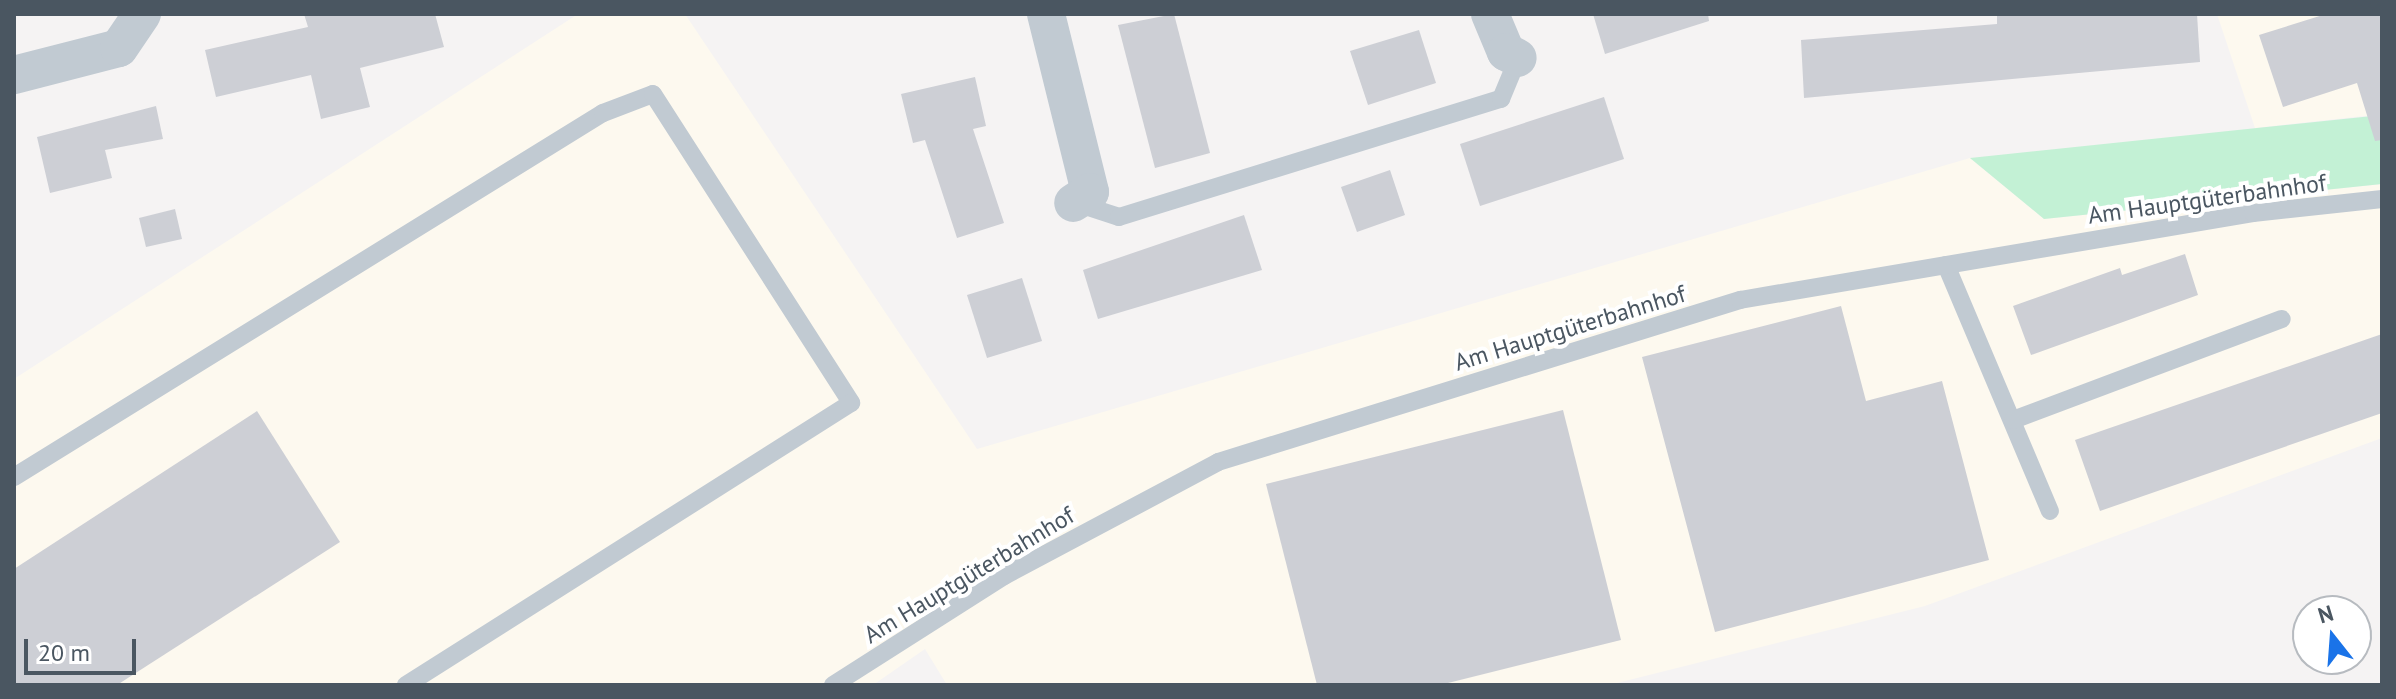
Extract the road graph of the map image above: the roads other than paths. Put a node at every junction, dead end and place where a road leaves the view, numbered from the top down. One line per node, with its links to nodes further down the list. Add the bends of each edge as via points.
1 (142, 14): 5 (street, via 119,48)
2 (1046, 14): 7 (street, via 1090,192)
3 (1490, 14): 4 (street, via 1506,52)
4 (1518, 58): 7 (lane, via 1501,99 1119,217)
5 (14, 75)
6 (2382, 199): 8 (lane, Am Hauptgüterbahnhof, via 2253,213)
7 (1073, 203)
8 (1946, 265): 10 (lane); 14 (lane, Am Hauptgüterbahnhof, via 1740,300 1218,462 1004,576)
9 (2282, 319): 10 (lane)
10 (2013, 420): 12 (lane)
11 (14, 477): 13 (lane, via 603,113 653,94 851,403)
12 (2050, 511)
13 (406, 685)
14 (833, 685)

